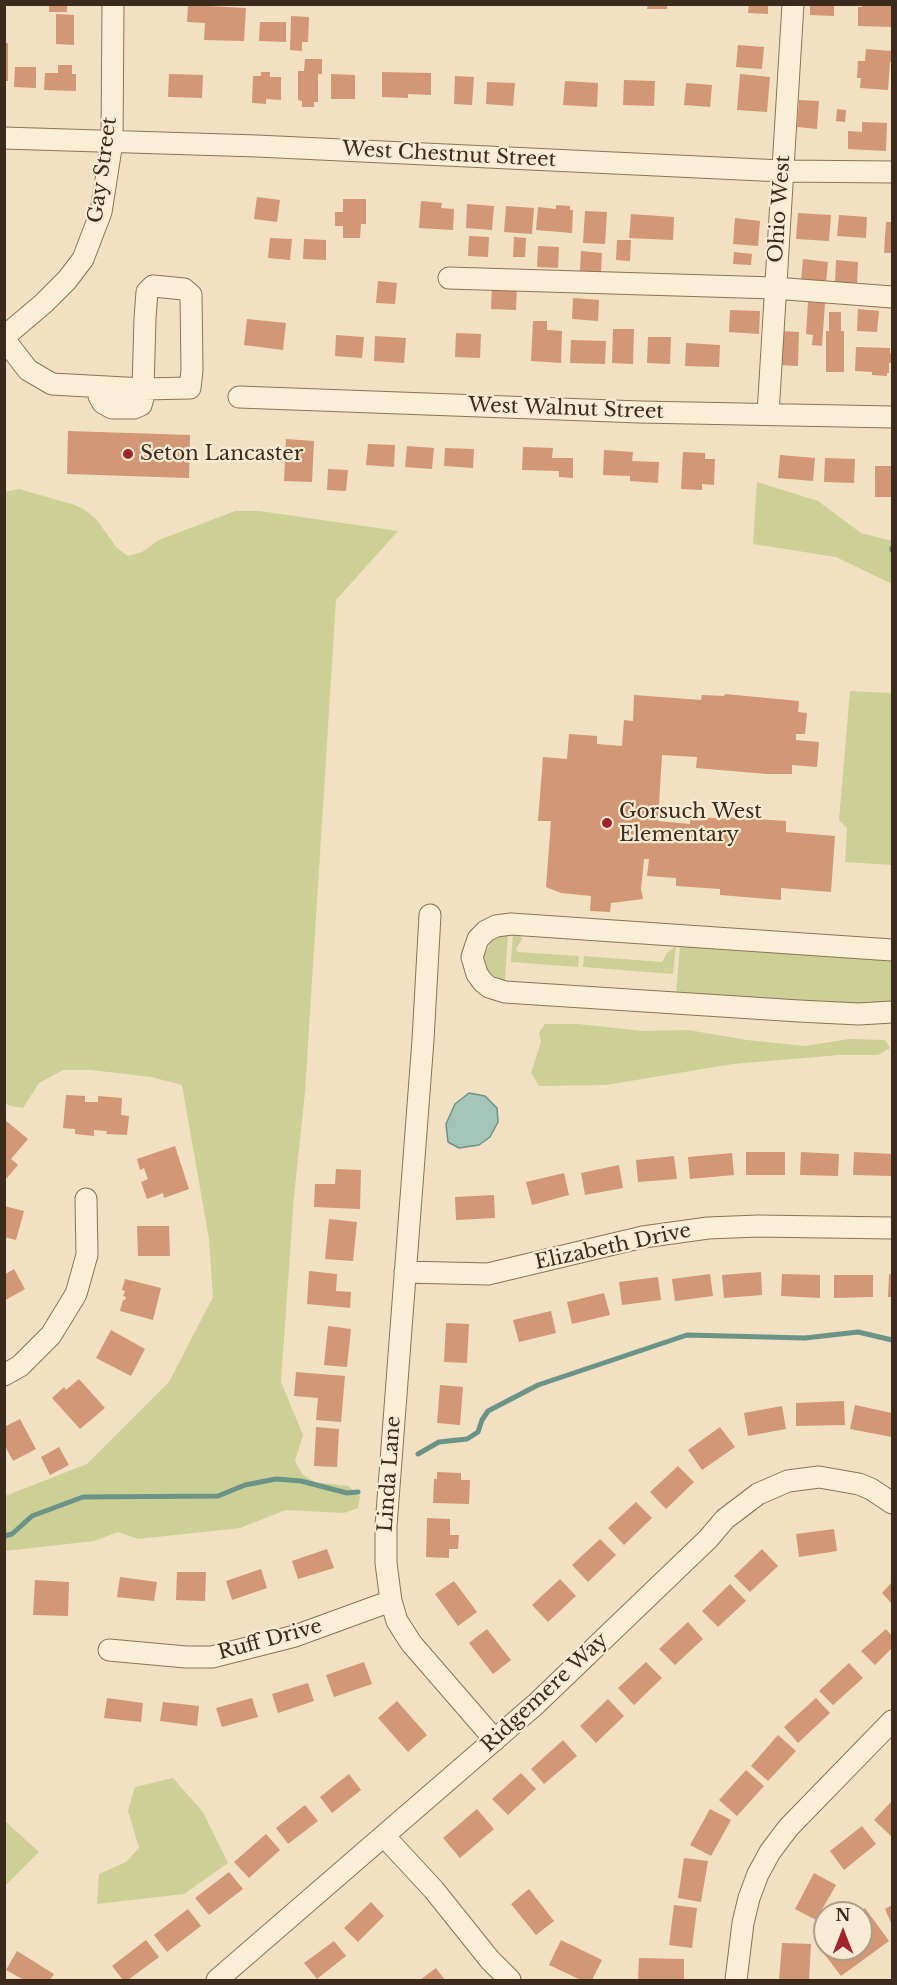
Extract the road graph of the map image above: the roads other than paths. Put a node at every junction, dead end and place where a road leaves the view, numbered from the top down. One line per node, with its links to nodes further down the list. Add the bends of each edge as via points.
1 (113, 4): 4 (street, Gay Street)
2 (793, 4): 5 (street, Ohio West)
3 (4, 138): 4 (street, West Chestnut Street)
4 (112, 142): 5 (street, West Chestnut Street); 10 (street, Gay Street, via 101,212 83,259 44,303)
5 (782, 171): 6 (street, West Chestnut Street); 8 (street, Ohio West)
6 (892, 172)
7 (449, 278): 8 (street)
8 (774, 288): 9 (street); 13 (street, Ohio West)
9 (892, 297)
10 (4, 338): 11 (street, via 28,370 52,384)
11 (143, 389): 11 (street, via 190,388 191,295 184,289 153,286 147,292)
12 (239, 397): 13 (street, West Walnut Street)
13 (768, 414): 14 (street, West Walnut Street)
14 (892, 417)
15 (430, 915): 20 (street, Linda Lane)
16 (892, 950): 17 (street, via 511,924 486,931 478,939 472,957 483,982 505,992 799,1011)
17 (892, 1012)
18 (86, 1199): 21 (street, via 87,1255 76,1294 51,1335 20,1366)
19 (892, 1228): 20 (street, Elizabeth Drive, via 708,1228 643,1237 488,1274)
20 (405, 1272): 23 (street, Linda Lane, via 386,1526)
21 (4, 1375)
22 (892, 1503): 26 (street, Ridgemere Way, via 859,1484 819,1477 788,1481 758,1494 725,1519)
23 (391, 1601): 24 (street, Ruff Drive, via 295,1636 212,1657); 26 (street, Linda Lane, via 397,1621 411,1643)
24 (109, 1650)
25 (892, 1721): 30 (street, via 788,1828 770,1852 749,1898)
26 (495, 1740): 27 (street, Ridgemere Way)
27 (384, 1836): 28 (street, Ridgemere Way); 29 (street)
28 (217, 1980)
29 (510, 1980)
30 (736, 1980)

